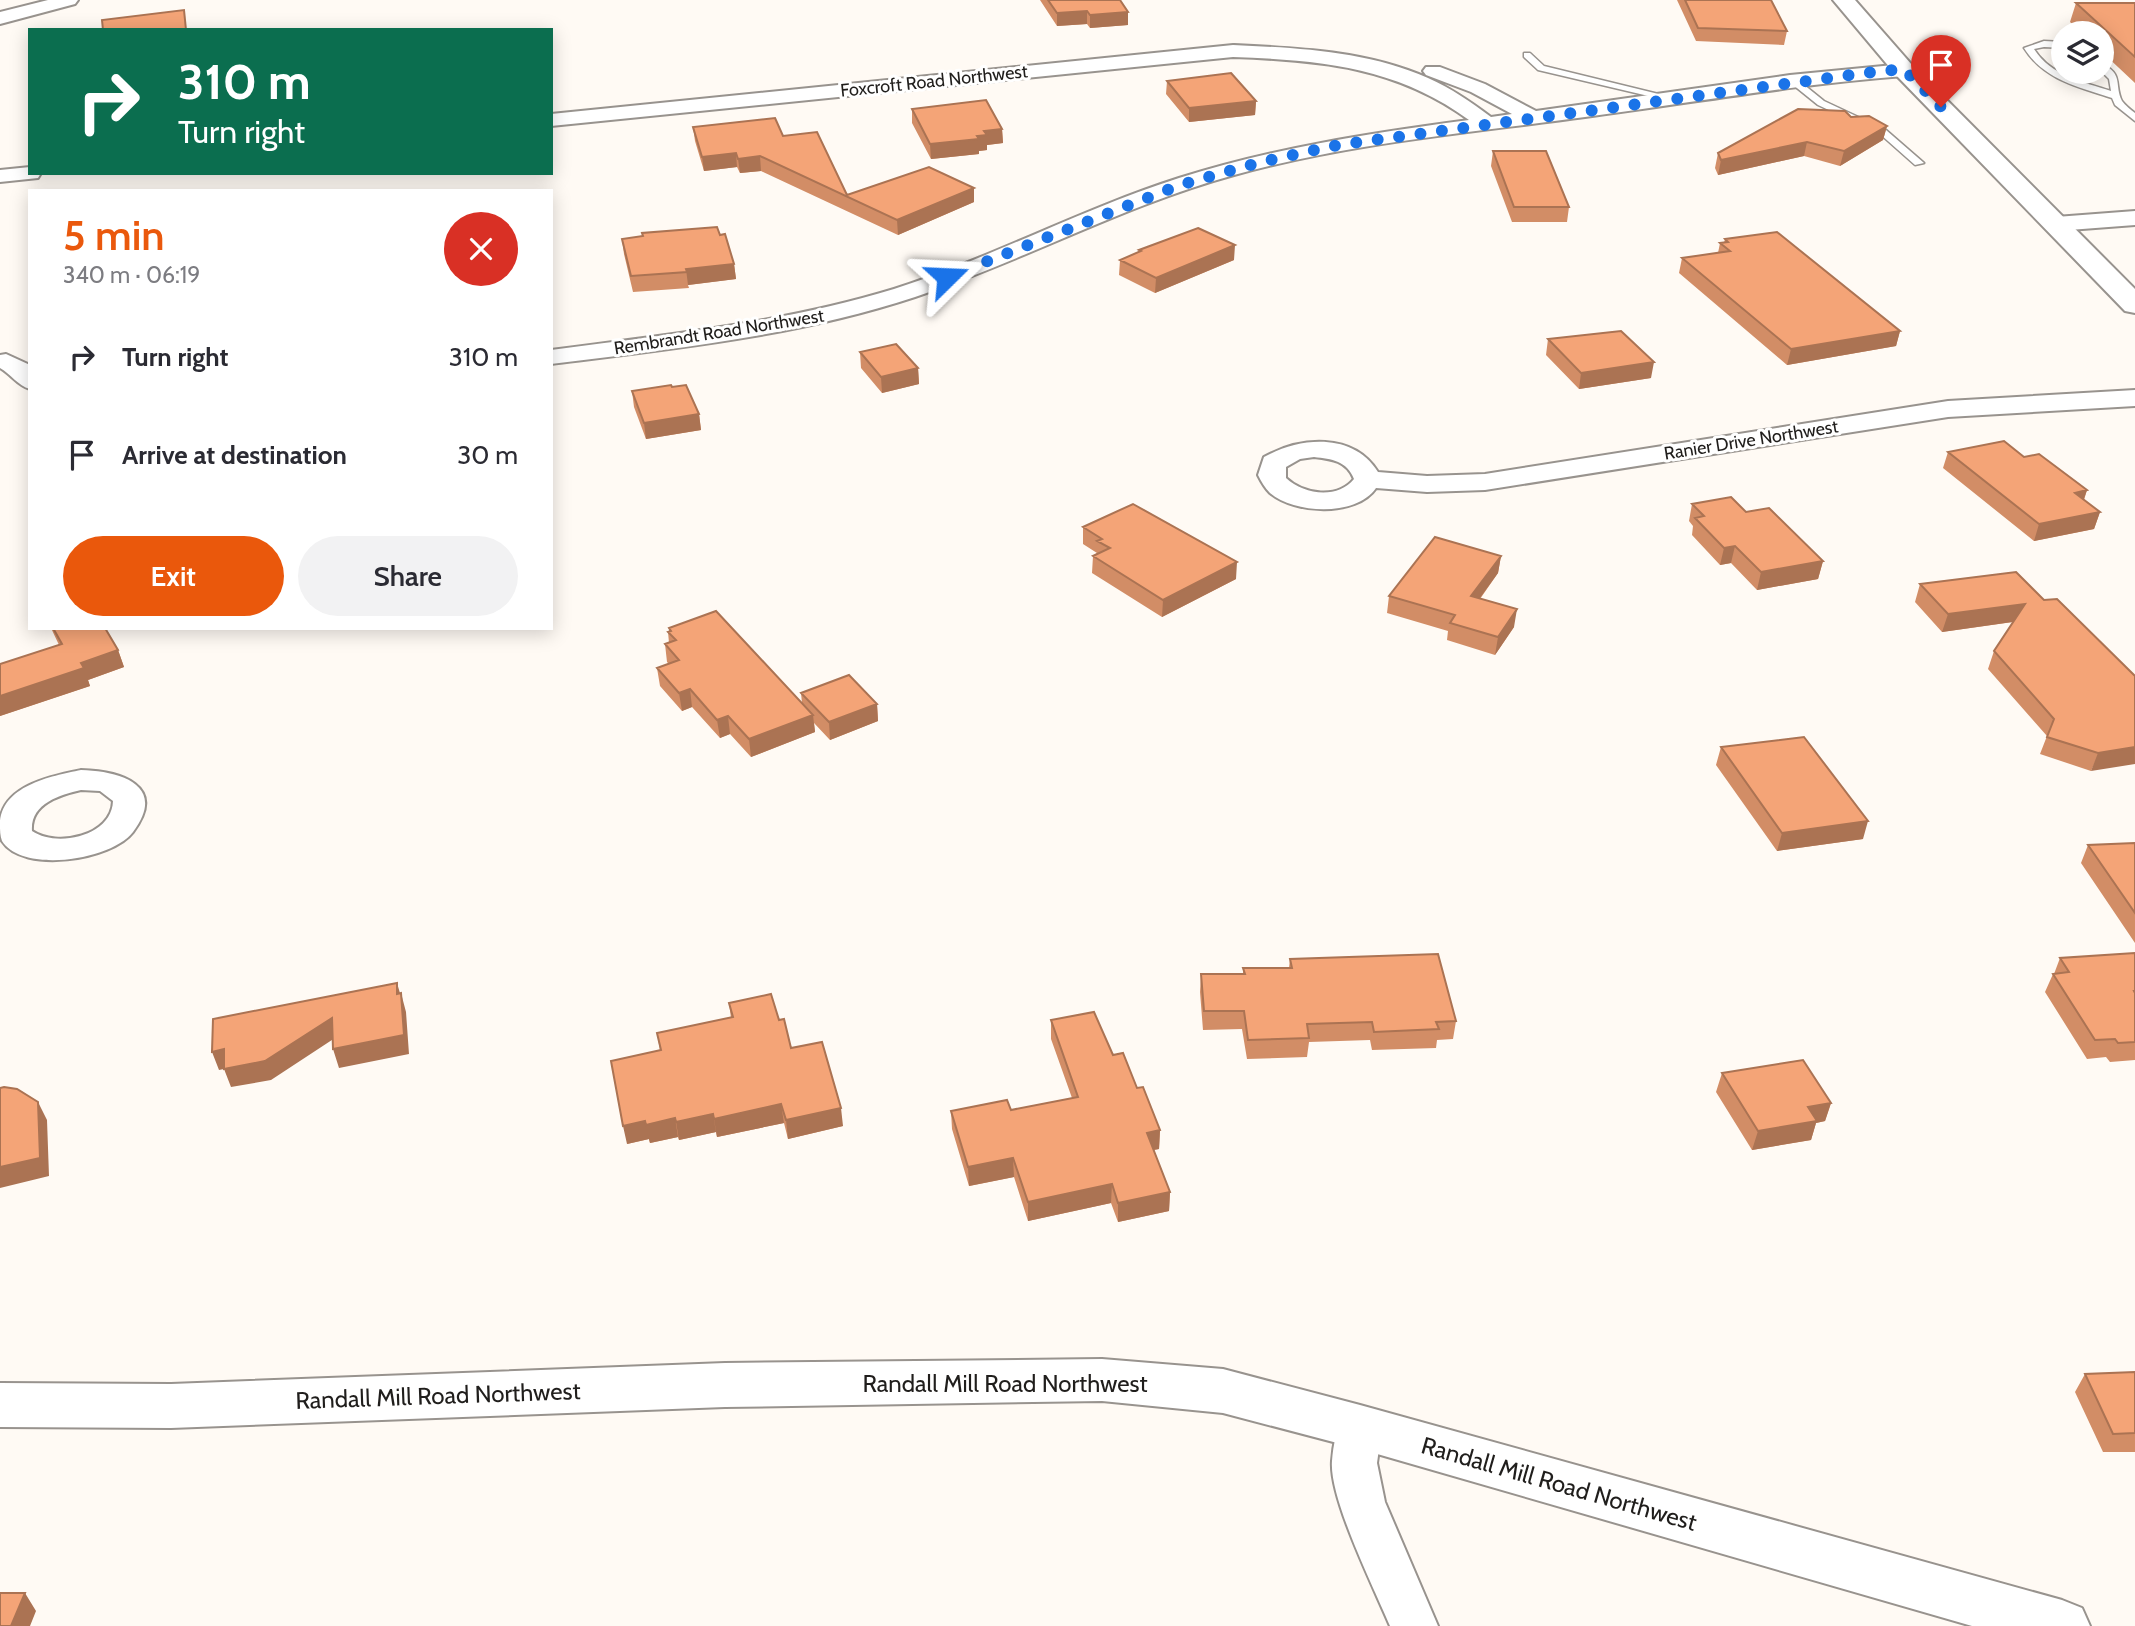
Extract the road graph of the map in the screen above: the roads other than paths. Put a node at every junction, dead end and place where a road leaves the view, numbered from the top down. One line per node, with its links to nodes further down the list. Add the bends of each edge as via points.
1 (69, 0): 3 (street)
2 (1844, 0): 7 (street)
3 (0, 18)
4 (2051, 44): 8 (lane, via 2029,48)
5 (1527, 55): 13 (lane, via 1541,68)
6 (1317, 57): 15 (street, Foxcroft Road Northwest, via 1345,54 1420,67 1467,83); 17 (street, Foxcroft Road Northwest, via 1233,51); 18 (street, Foxcroft Road Northwest, via 1419,82)
7 (1904, 69): 10 (street, Rembrandt Road Northwest); 23 (street)
8 (2051, 72)
9 (2114, 78): 12 (lane)
10 (1794, 82): 13 (street, Rembrandt Road Northwest); 19 (lane, via 1821,103 1883,132)
11 (2085, 84): 12 (lane)
12 (2116, 98): 14 (lane); 16 (lane)
13 (1674, 99): 15 (street, Rembrandt Road Northwest)
14 (2135, 100)
15 (1534, 118): 18 (street, Rembrandt Road Northwest)
16 (2135, 118)
17 (553, 120)
18 (1488, 124): 25 (street, Rembrandt Road Northwest, via 1338,145 1224,171 1137,200 905,293 835,314 765,329)
19 (1919, 163)
20 (28, 173): 21 (street)
21 (0, 176)
22 (2135, 218): 23 (street)
23 (2056, 224): 24 (street)
24 (2135, 305)
25 (553, 357)
26 (6, 361): 27 (street)
27 (28, 379)
28 (2135, 398): 29 (street, Ranier Drive Northwest, via 1948,409 1485,482)
29 (1368, 479)
30 (0, 1405): 31 (street, Randall Mill Road Northwest, via 171,1406 725,1385 1102,1380 1223,1391)
31 (1360, 1427): 32 (street, via 1354,1463 1362,1502); 33 (street, Randall Mill Road Northwest)
32 (1414, 1626)
33 (2062, 1626)

